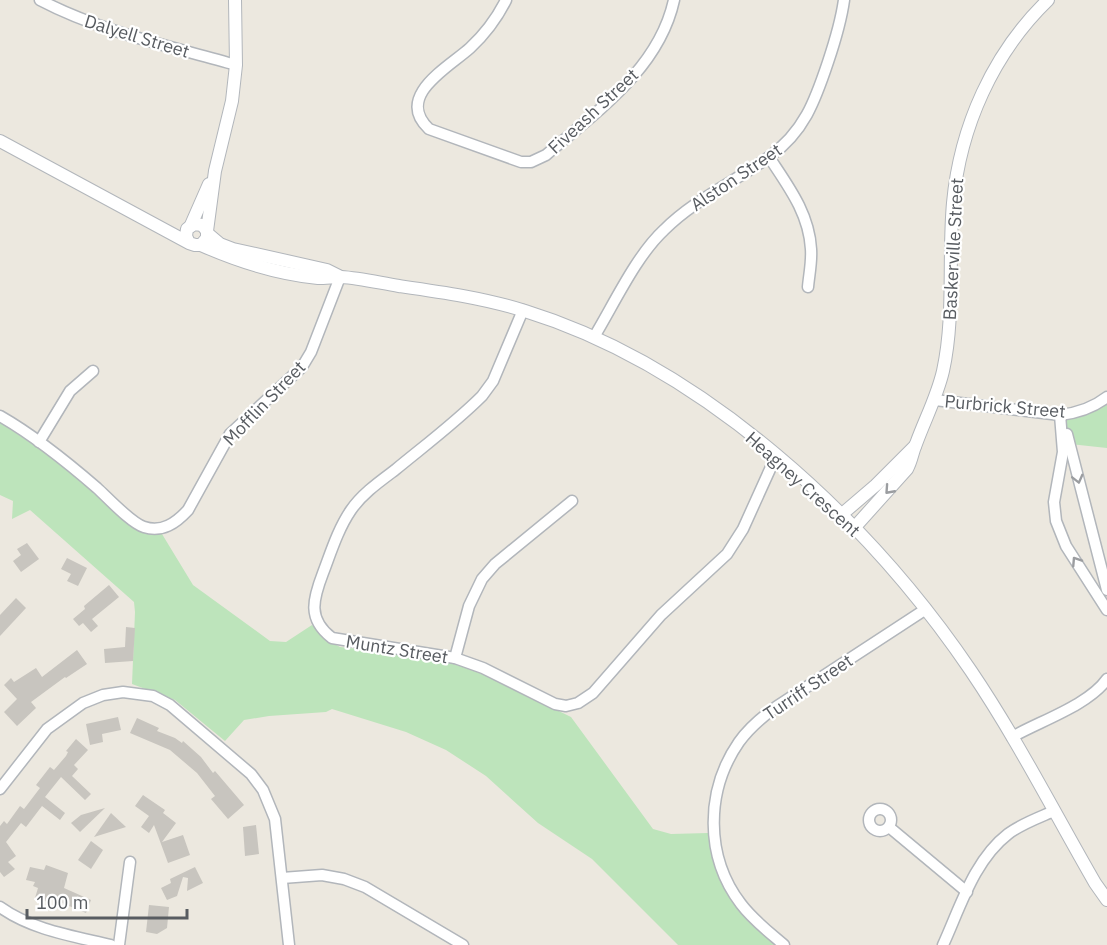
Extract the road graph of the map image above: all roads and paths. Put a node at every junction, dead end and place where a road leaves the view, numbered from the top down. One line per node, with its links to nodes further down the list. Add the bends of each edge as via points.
1 (40, 0): 7 (street, Dalyell Street, via 107,28)
2 (235, 0): 7 (street)
3 (506, 0): 4 (street, Fiveash Street, via 477,41 428,82 419,100 419,115 429,129 521,162 531,162 546,155 634,76 663,31)
4 (674, 0)
5 (844, 0): 9 (street, Alston Street, via 841,23 815,101 799,129)
6 (1048, 0): 22 (street, Baskerville Street, via 999,62 967,131 953,203 948,342)
7 (236, 65): 10 (street, via 229,119)
8 (0, 141): 11 (street, Heagney Crescent)
9 (769, 157): 17 (street, via 805,214 811,252); 19 (street, Alston Street, via 663,231 640,260)
10 (215, 171): 12 (street); 13 (street)
11 (149, 221): 12 (street, Heagney Crescent, via 180,228); 14 (street, Heagney Crescent)
12 (190, 225): 13 (street, via 198,224); 14 (street, via 186,236)
13 (207, 232): 14 (street, via 205,241); 15 (street, Heagney Crescent)
14 (195, 244): 15 (street, Heagney Crescent)
15 (232, 254): 16 (street, Heagney Crescent, via 314,277)
16 (340, 277): 18 (street, Heagney Crescent); 25 (street, Mofflin Street, via 302,367 230,434 188,510 167,527 155,529 138,524)
17 (808, 287)
18 (523, 310): 19 (street, Heagney Crescent); 34 (street, Muntz Street, via 497,372 482,396 355,505 340,530 315,592 316,620 332,638)
19 (594, 337): 27 (street, Heagney Crescent, via 680,385)
20 (93, 371): 25 (street, via 70,391)
21 (1107, 397): 24 (street, Purbrick Street)
22 (935, 400): 24 (street, Purbrick Street); 26 (street, Baskerville Street)
23 (0, 416): 25 (street, Mofflin Street)
24 (1061, 419): 31 (street, one-way to 31); 33 (street, one-way to 24, via 1066,546 1056,521 1054,502 1063,452)
25 (39, 442)
26 (915, 446): 29 (street, Baskerville Street); 30 (street, Baskerville Street, one-way to 30, via 907,469)
27 (776, 456): 29 (street, Heagney Crescent); 34 (street, Muntz Street, via 739,538 727,554 660,615 583,701 566,706 555,704)
28 (572, 501): 34 (street, via 482,579 469,606)
29 (841, 515): 30 (street, Heagney Crescent)
30 (854, 528): 32 (street, Heagney Crescent)
31 (1107, 590)
32 (926, 609): 36 (street, Heagney Crescent); 49 (street, Turriff Street, via 757,722 741,740 722,773 713,822 722,868 742,906)
33 (1107, 610)
34 (454, 658)
35 (1107, 679): 36 (street, via 1090,697)
36 (1012, 737): 38 (street, Heagney Crescent)
37 (0, 789): 41 (street, via 47,729 73,708 103,695 123,692 153,696 179,710 251,774 263,790 275,819)
38 (1054, 811): 42 (street, via 1008,834 980,866); 43 (street, Heagney Crescent)
39 (889, 827): 42 (street)
40 (130, 862): 46 (street)
41 (282, 878): 47 (street); 48 (street, via 322,875 344,879 365,887)
42 (967, 892): 50 (street)
43 (1107, 900)
44 (0, 907): 45 (street, via 23,921)
45 (111, 945)
46 (119, 945)
47 (289, 945)
48 (463, 945)
49 (784, 945)
50 (943, 945)

